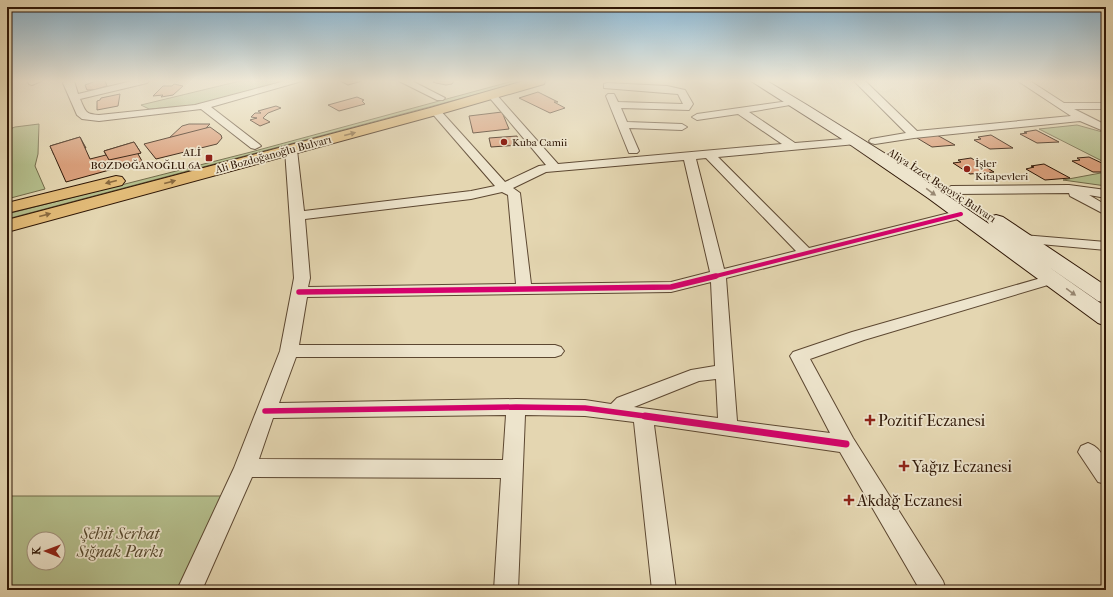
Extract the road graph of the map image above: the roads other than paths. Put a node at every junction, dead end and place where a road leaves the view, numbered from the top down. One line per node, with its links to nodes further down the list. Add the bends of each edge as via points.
1 (79, 109): 2 (street, via 86,117 98,118)
2 (178, 109)
3 (207, 109): 23 (street)
4 (421, 109): 23 (main road, Ali Bozdoğanoğlu Bulvarı)
5 (425, 109): 25 (main road, Ali Bozdoğanoğlu Bulvarı, one-way to 5)
6 (441, 109): 30 (street)
7 (504, 109): 29 (street)
8 (616, 109): 17 (street)
9 (747, 109): 14 (street)
10 (803, 109): 21 (main road, Aliya İzzet Begoviç Bulvarı)
11 (820, 109): 22 (main road, Aliya İzzet Begoviç Bulvarı)
12 (887, 109): 20 (street)
13 (1067, 109): 16 (street)
14 (740, 110): 15 (street); 24 (street)
15 (697, 117)
16 (1081, 118): 19 (street); 20 (street)
17 (622, 125): 18 (street); 26 (street)
18 (682, 126)
19 (1106, 129)
20 (914, 135): 22 (street)
21 (856, 141): 24 (street); 36 (main road, Aliya İzzet Begoviç Bulvarı, one-way to 36)
22 (875, 141): 32 (main road, Aliya İzzet Begoviç Bulvarı)
23 (256, 146): 34 (main road, Ali Bozdoğanoğlu Bulvarı, one-way to 34)
24 (792, 147): 27 (street)
25 (291, 150): 37 (street); 38 (main road, Ali Bozdoğanoğlu Bulvarı, one-way to 25)
26 (633, 151)
27 (709, 154): 28 (street); 41 (street)
28 (689, 156): 29 (street); 42 (street)
29 (555, 168): 30 (street, via 543,169)
30 (503, 188): 37 (street, via 471,195); 44 (street, via 514,192)
31 (1069, 189): 32 (street); 33 (street); 35 (street)
32 (951, 190): 39 (main road, Aliya İzzet Begoviç Bulvarı)
33 (1106, 194)
34 (7, 208)
35 (1106, 211)
36 (961, 214): 41 (street); 43 (main road, Aliya İzzet Begoviç Bulvarı)
37 (298, 216): 45 (street, via 302,278)
38 (7, 226)
39 (1023, 239): 40 (street); 46 (main road, Aliya İzzet Begoviç Bulvarı)
40 (1106, 246)
41 (806, 253): 42 (street)
42 (718, 274): 44 (street, via 671,287); 50 (street)
43 (1053, 279): 47 (main road, Aliya İzzet Begoviç Bulvarı, one-way to 47); 56 (street, via 799,356)
44 (524, 288): 45 (street)
45 (299, 292): 48 (street)
46 (1106, 296)
47 (1106, 318)
48 (288, 350): 49 (street); 52 (street)
49 (555, 351)
50 (724, 370): 53 (street, via 697,375 624,402); 55 (street)
51 (516, 407): 52 (street); 53 (street, via 585,408); 59 (street)
52 (265, 410): 58 (street)
53 (615, 412): 54 (street)
54 (643, 417): 55 (street); 63 (street)
55 (728, 428): 56 (street)
56 (846, 444): 64 (street)
57 (1088, 452): 60 (street)
58 (245, 468): 59 (street); 61 (street)
59 (513, 469): 62 (street)
60 (1106, 475)
61 (188, 590)
62 (506, 590)
63 (664, 590)
64 (934, 590)

